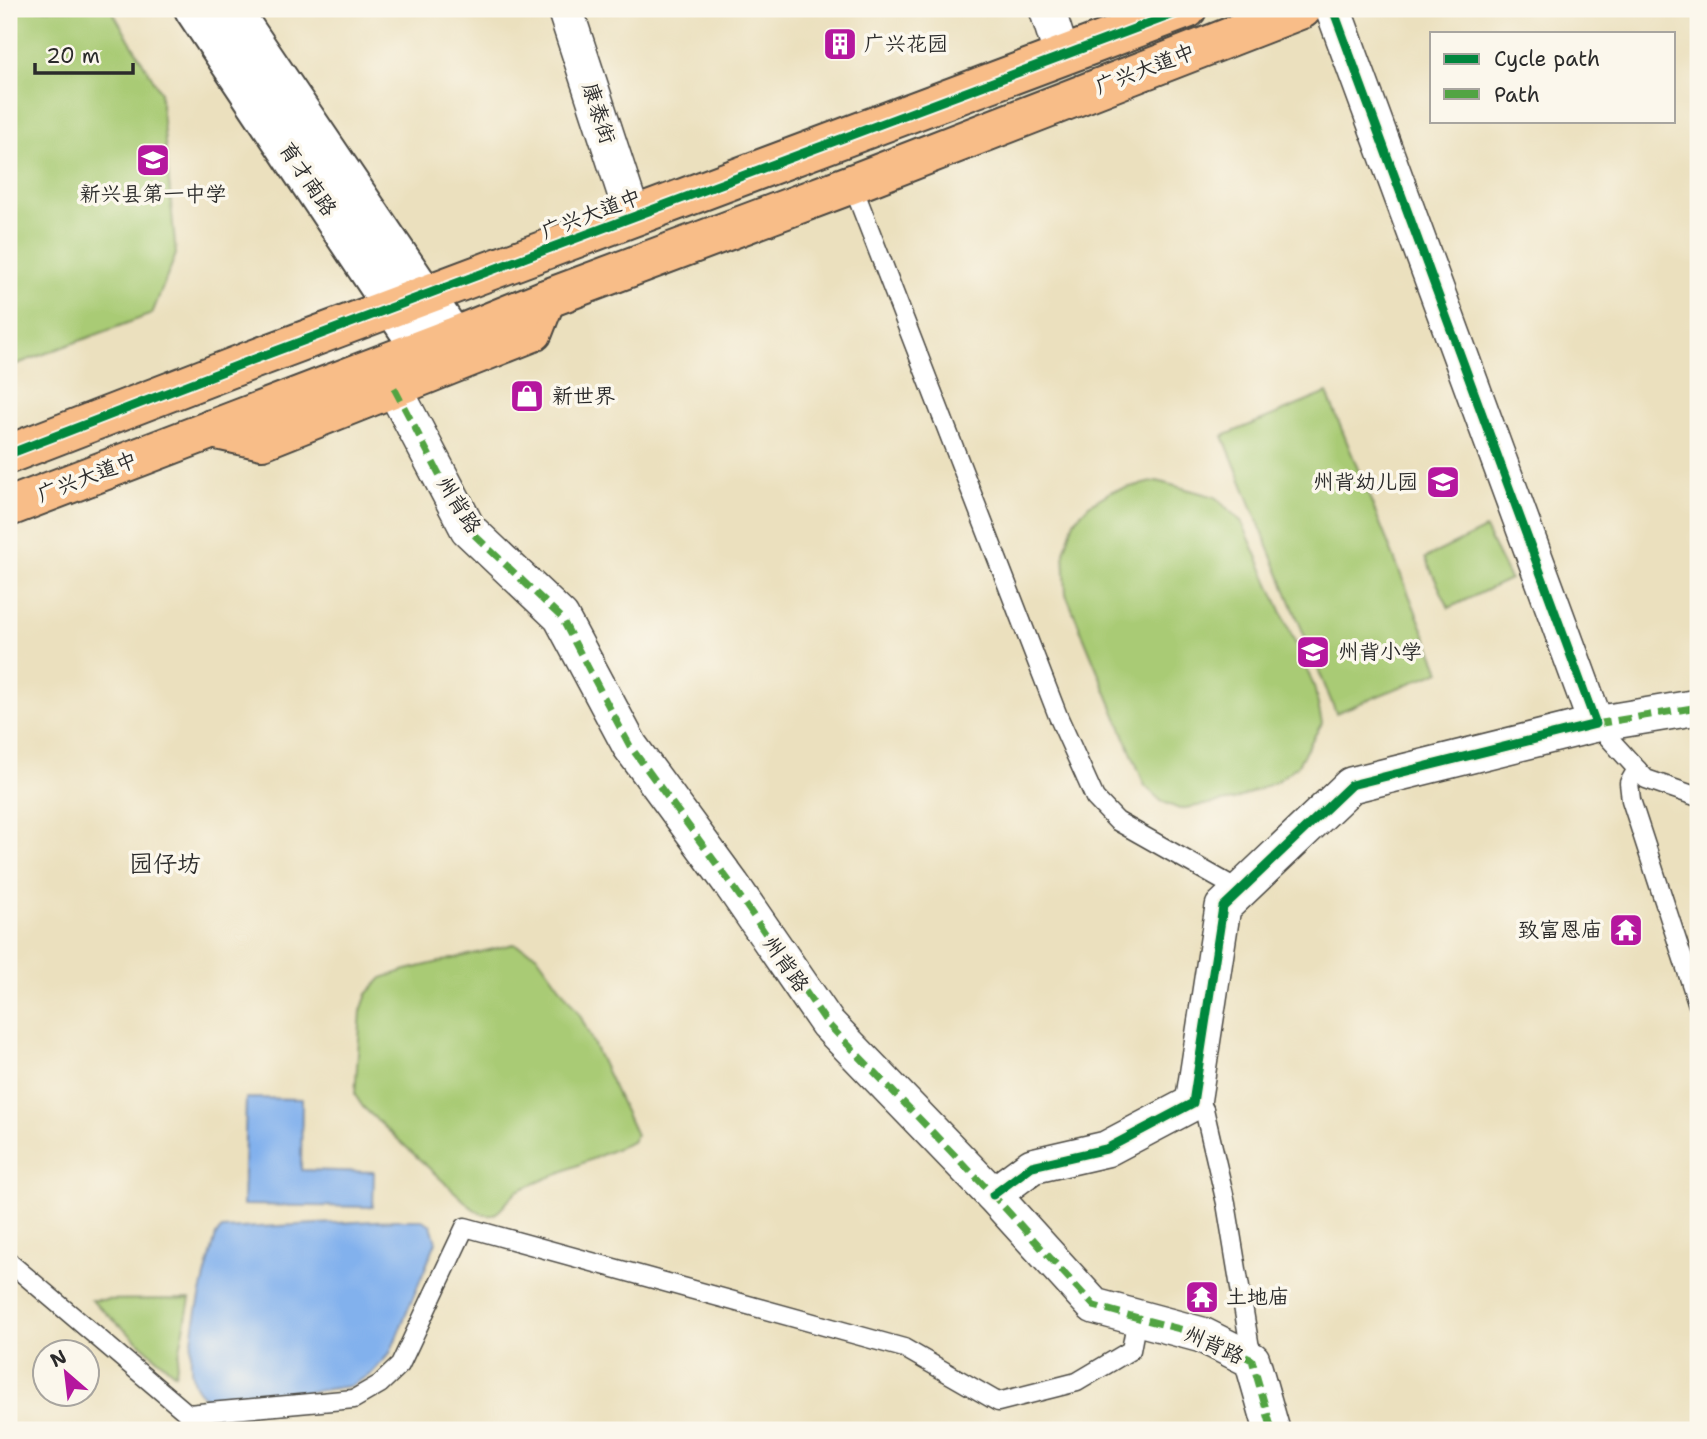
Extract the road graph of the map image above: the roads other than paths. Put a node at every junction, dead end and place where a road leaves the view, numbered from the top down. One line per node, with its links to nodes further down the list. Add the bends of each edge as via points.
1 (194, 9): 12 (street, 育才南路)
2 (231, 9): 12 (street, 育才南路)
3 (565, 9): 10 (street, 康泰街)
4 (1046, 9): 8 (street)
5 (1187, 9): 8 (main road, 广兴大道中)
6 (1302, 9): 9 (main road, 广兴大道中)
7 (1333, 9): 19 (street)
8 (1062, 56): 10 (main road, 广兴大道中)
9 (852, 184): 11 (main road, 广兴大道中); 22 (lane, via 1058,716 1095,798 1117,821)
10 (633, 216): 12 (main road, 广兴大道中)
11 (546, 299): 13 (main road, 广兴大道中); 14 (main road, via 533,332)
12 (409, 301): 13 (street, 育才南路); 16 (main road, 广兴大道中)
13 (437, 343): 15 (main road, 广兴大道中)
14 (394, 388): 15 (main road, via 262,440); 25 (street, 州背路, via 468,529 561,617 629,746 827,1023)
15 (212, 429): 17 (main road, 广兴大道中)
16 (9, 454)
17 (9, 507)
18 (1698, 707): 19 (street)
19 (1596, 724): 20 (lane); 22 (street, via 1350,785)
20 (1637, 769): 21 (lane, via 1646,779); 23 (lane, via 1629,783 1631,800)
21 (1698, 797)
22 (1241, 891): 24 (street, via 1223,907)
23 (1698, 1005)
24 (1193, 1103): 25 (street, via 1106,1149 1031,1166); 28 (lane, via 1204,1109 1226,1203)
25 (993, 1195): 27 (street, 州背路, via 1094,1306)
26 (9, 1262): 27 (lane, via 188,1414 354,1399 380,1384 400,1365 465,1227 904,1348 999,1402 1077,1382 1131,1350)
27 (1137, 1318): 28 (street, 州背路, via 1202,1335)
28 (1252, 1360): 29 (street, 州背路)
29 (1272, 1430)

